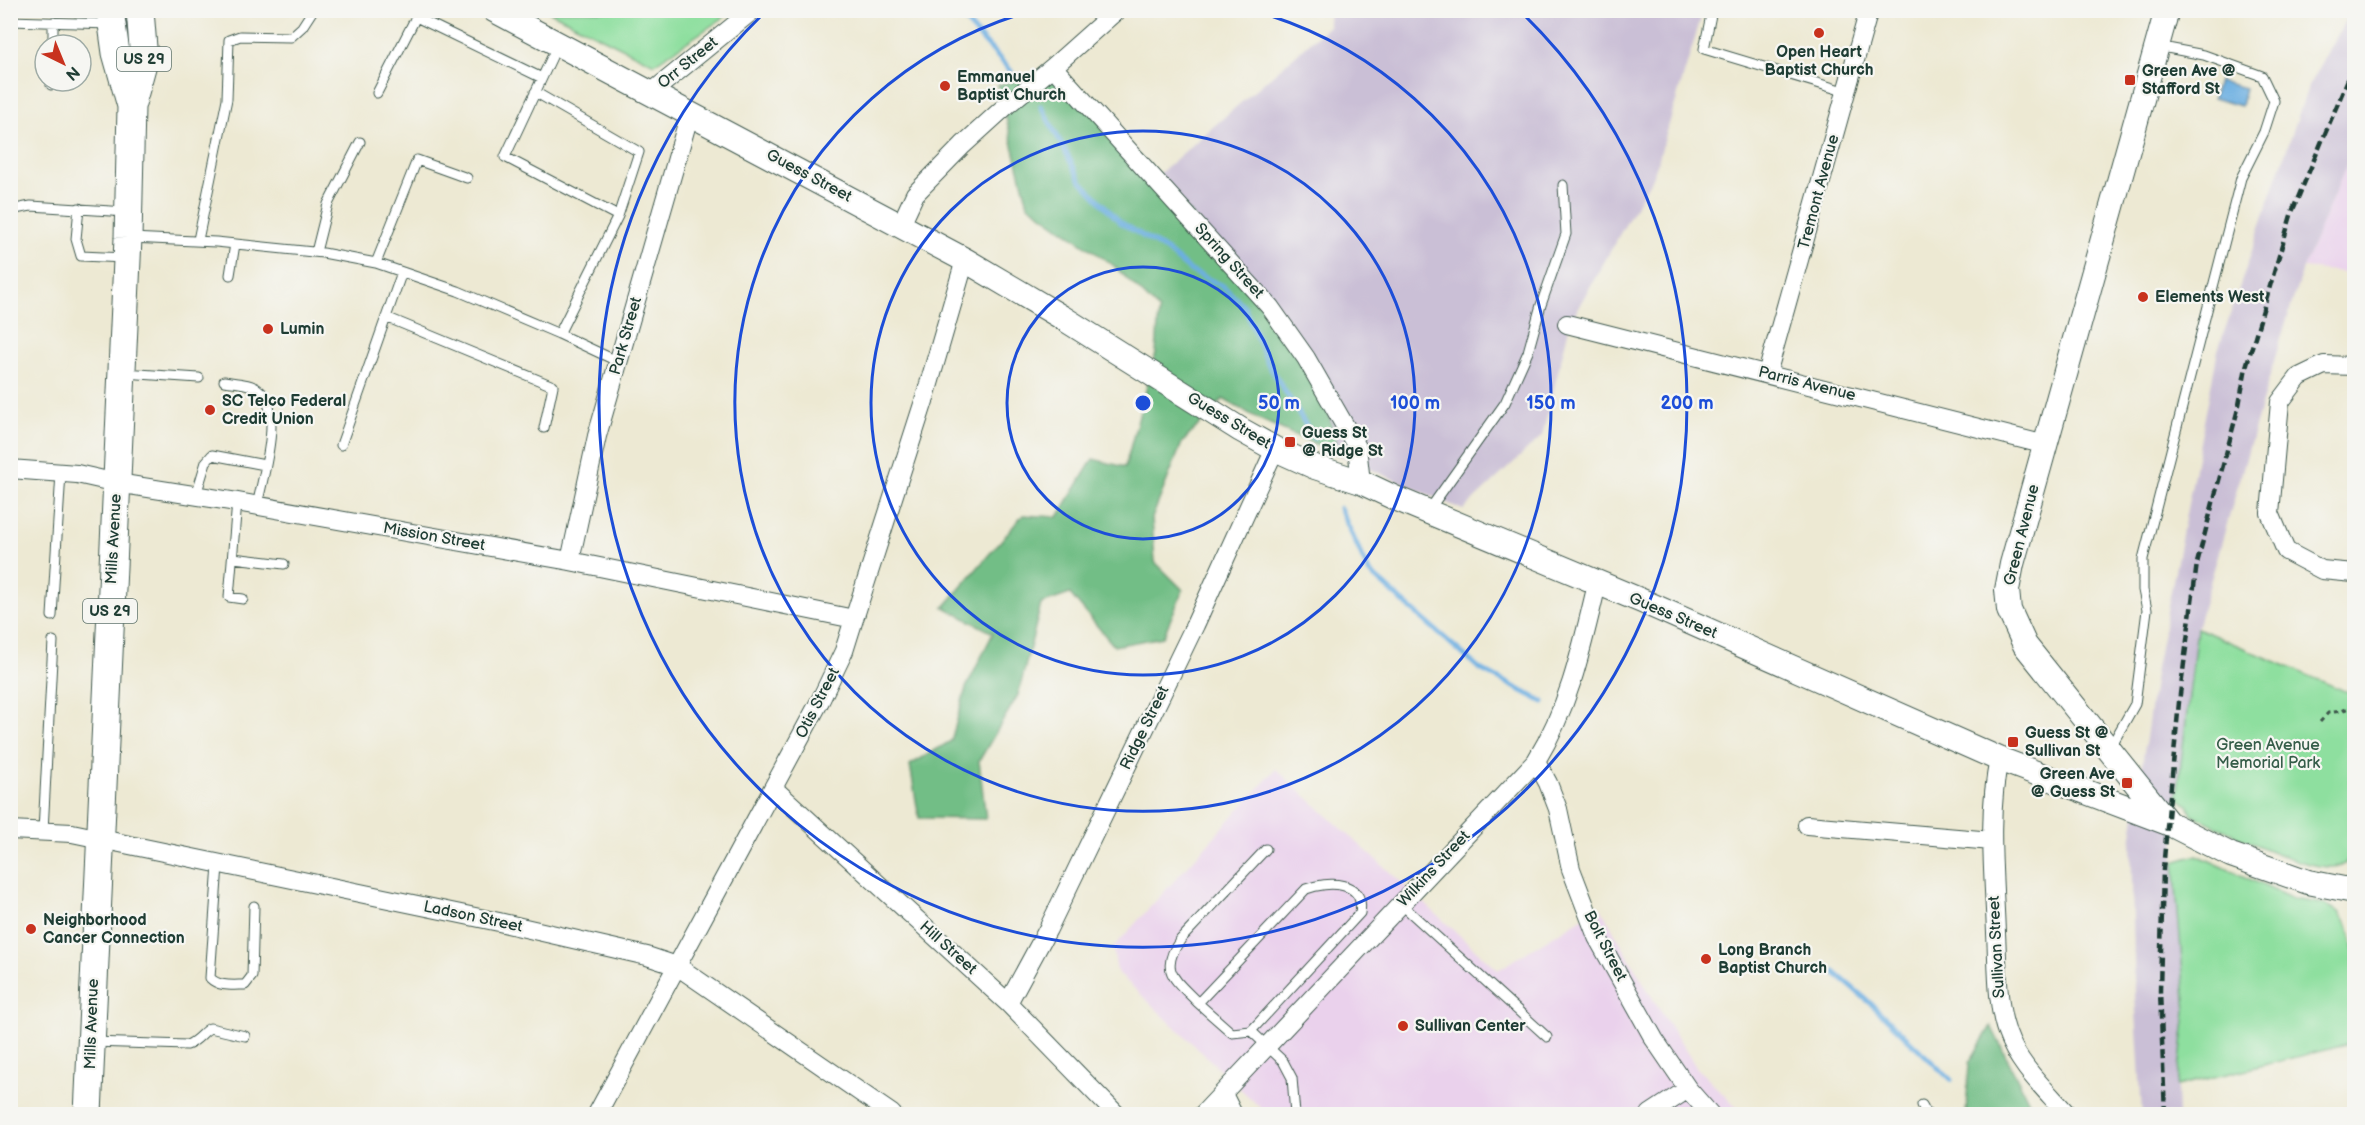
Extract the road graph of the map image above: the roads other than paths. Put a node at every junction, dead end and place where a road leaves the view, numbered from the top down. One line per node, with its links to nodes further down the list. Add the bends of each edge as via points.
1 (140, 10): 21 (main road, Mills Avenue / US 29, via 144,60)
2 (313, 10): 31 (lane, via 291,37 240,36 230,40 227,99)
3 (494, 10): 13 (street, Guess Street)
4 (753, 10): 20 (street, Orr Street)
5 (1117, 10): 15 (street)
6 (1712, 10): 17 (lane, via 1704,49)
7 (1869, 10): 17 (street, Tremont Avenue)
8 (2167, 10): 14 (street, Green Avenue)
9 (111, 17): 11 (lane); 21 (main road, Mills Avenue / US 29)
10 (10, 21): 11 (lane)
11 (53, 22): 12 (lane)
12 (53, 33)
13 (558, 44): 16 (lane); 20 (street, Guess Street)
14 (2157, 46): 49 (street, Green Avenue); 69 (lane, via 2204,55 2262,76 2274,101 2264,132 2241,178 2143,560 2147,610 2135,704)
15 (1053, 67): 29 (street, via 1007,105 915,194); 54 (street, Spring Street, via 1270,307 1306,358 1357,447)
16 (542, 78): 18 (lane, via 416,17); 19 (lane)
17 (1846, 92): 44 (street, Tremont Avenue)
18 (377, 93)
19 (535, 93): 28 (lane, via 639,153); 28 (lane, via 505,157)
20 (651, 93): 22 (street, Guess Street)
21 (131, 107): 30 (main road, Mills Avenue / US 29)
22 (690, 113): 29 (street, Guess Street); 41 (street, Park Street)
23 (360, 142): 33 (lane, via 328,204)
24 (467, 178): 35 (lane, via 417,160)
25 (1563, 185): 59 (lane, via 1566,234 1528,352 1505,403)
26 (79, 208): 27 (lane); 30 (lane); 30 (lane, via 76,239 81,256)
27 (10, 210)
28 (618, 216): 40 (lane)
29 (901, 224): 34 (street, Guess Street)
30 (128, 236): 31 (lane); 43 (main road, Mills Avenue / US 29)
31 (198, 240): 32 (lane)
32 (235, 244): 33 (lane); 37 (lane)
33 (316, 252): 35 (lane)
34 (965, 260): 50 (street, Guess Street); 67 (street, Otis Street)
35 (376, 263): 36 (lane)
36 (402, 272): 38 (lane); 40 (lane)
37 (230, 274)
38 (386, 317): 47 (lane, via 553,386); 48 (lane)
39 (1567, 324): 44 (street, Parris Avenue)
40 (559, 334): 41 (lane)
41 (619, 362): 61 (street, Park Street, via 597,436)
42 (2355, 366): 63 (street, via 2325,365 2298,377 2280,402 2270,513 2286,551 2322,570)
43 (122, 373): 45 (lane); 55 (main road, Mills Avenue / US 29)
44 (1767, 374): 49 (street, Parris Avenue)
45 (199, 378)
46 (224, 381): 51 (lane, via 250,385 262,392 271,409)
47 (543, 428)
48 (341, 445)
49 (2046, 445): 69 (street, Green Avenue, via 2012,564 2007,591 2009,610 2025,645)
50 (1275, 449): 54 (street, Guess Street); 85 (street, Ridge Street, via 1195,625 1048,929)
51 (265, 465): 56 (lane, via 212,454); 58 (lane)
52 (10, 470): 53 (street, Mission Street)
53 (62, 472): 55 (street, Mission Street); 66 (lane)
54 (1361, 482): 59 (street, Guess Street)
55 (117, 483): 56 (street, Mission Street); 77 (main road, Mills Avenue / US 29)
56 (196, 495): 57 (street, Mission Street)
57 (237, 502): 58 (street, Mission Street); 60 (lane)
58 (257, 506): 61 (street, Mission Street)
59 (1428, 512): 64 (street, Guess Street, via 1557,564)
60 (233, 558): 62 (lane); 65 (lane, via 229,597)
61 (570, 561): 67 (street, Mission Street)
62 (284, 564)
63 (2355, 573)
64 (1596, 584): 70 (street, Guess Street); 71 (street, Wilkins Street, via 1571,688)
65 (243, 599)
66 (52, 616)
67 (854, 620): 72 (street, Otis Street, via 844,651)
68 (53, 641): 76 (lane)
69 (2109, 750): 73 (street, Green Avenue)
70 (1999, 759): 73 (street, Guess Street); 78 (street, Sullivan Street, via 1993,788)
71 (1536, 761): 82 (street, Wilkins Street); 92 (street, Bolt Street, via 1558,809 1571,869 1597,937 1654,1039)
72 (773, 788): 84 (street, Otis Street); 85 (street, Hill Street)
73 (2168, 823): 81 (street, Green Avenue, via 2231,855 2308,882)
74 (1807, 825): 78 (street)
75 (10, 830): 76 (street, Ladson Street)
76 (43, 831): 77 (street, Ladson Street)
77 (99, 839): 80 (street, Ladson Street); 90 (main road, Mills Avenue / US 29)
78 (1992, 841): 105 (street, Sullivan Street, via 2000,1006 2008,1035 2022,1061)
79 (1266, 849): 86 (lane, via 1171,953 1171,975)
80 (218, 865): 83 (lane, via 210,978 221,985 245,986 252,976); 84 (street, Ladson Street, via 499,922)
81 (2355, 891)
82 (1401, 904): 89 (lane); 91 (street, Wilkins Street)
83 (254, 906)
84 (677, 966): 96 (street, Otis Street); 97 (street, Ladson Street)
85 (1008, 1003): 98 (street, Hill Street)
86 (1198, 1003): 87 (lane, via 1232,1033); 87 (lane, via 1306,889 1322,883 1350,888 1362,905 1360,913)
87 (1251, 1031): 91 (lane)
88 (245, 1036): 90 (lane, via 210,1028 187,1045)
89 (1547, 1037)
90 (91, 1042): 95 (main road, Mills Avenue / US 29)
91 (1268, 1046): 93 (street, Wilkins Street); 101 (lane, via 1283,1060 1292,1078)
92 (1688, 1089): 102 (street); 103 (street, Bolt Street)
93 (1222, 1094): 99 (street, Wilkins Street); 100 (street)
94 (1922, 1105): 104 (lane)
95 (88, 1114)
96 (597, 1114)
97 (892, 1114)
98 (1116, 1114)
99 (1203, 1114)
100 (1233, 1114)
101 (1295, 1114)
102 (1650, 1114)
103 (1710, 1114)
104 (1927, 1114)
105 (2067, 1114)

